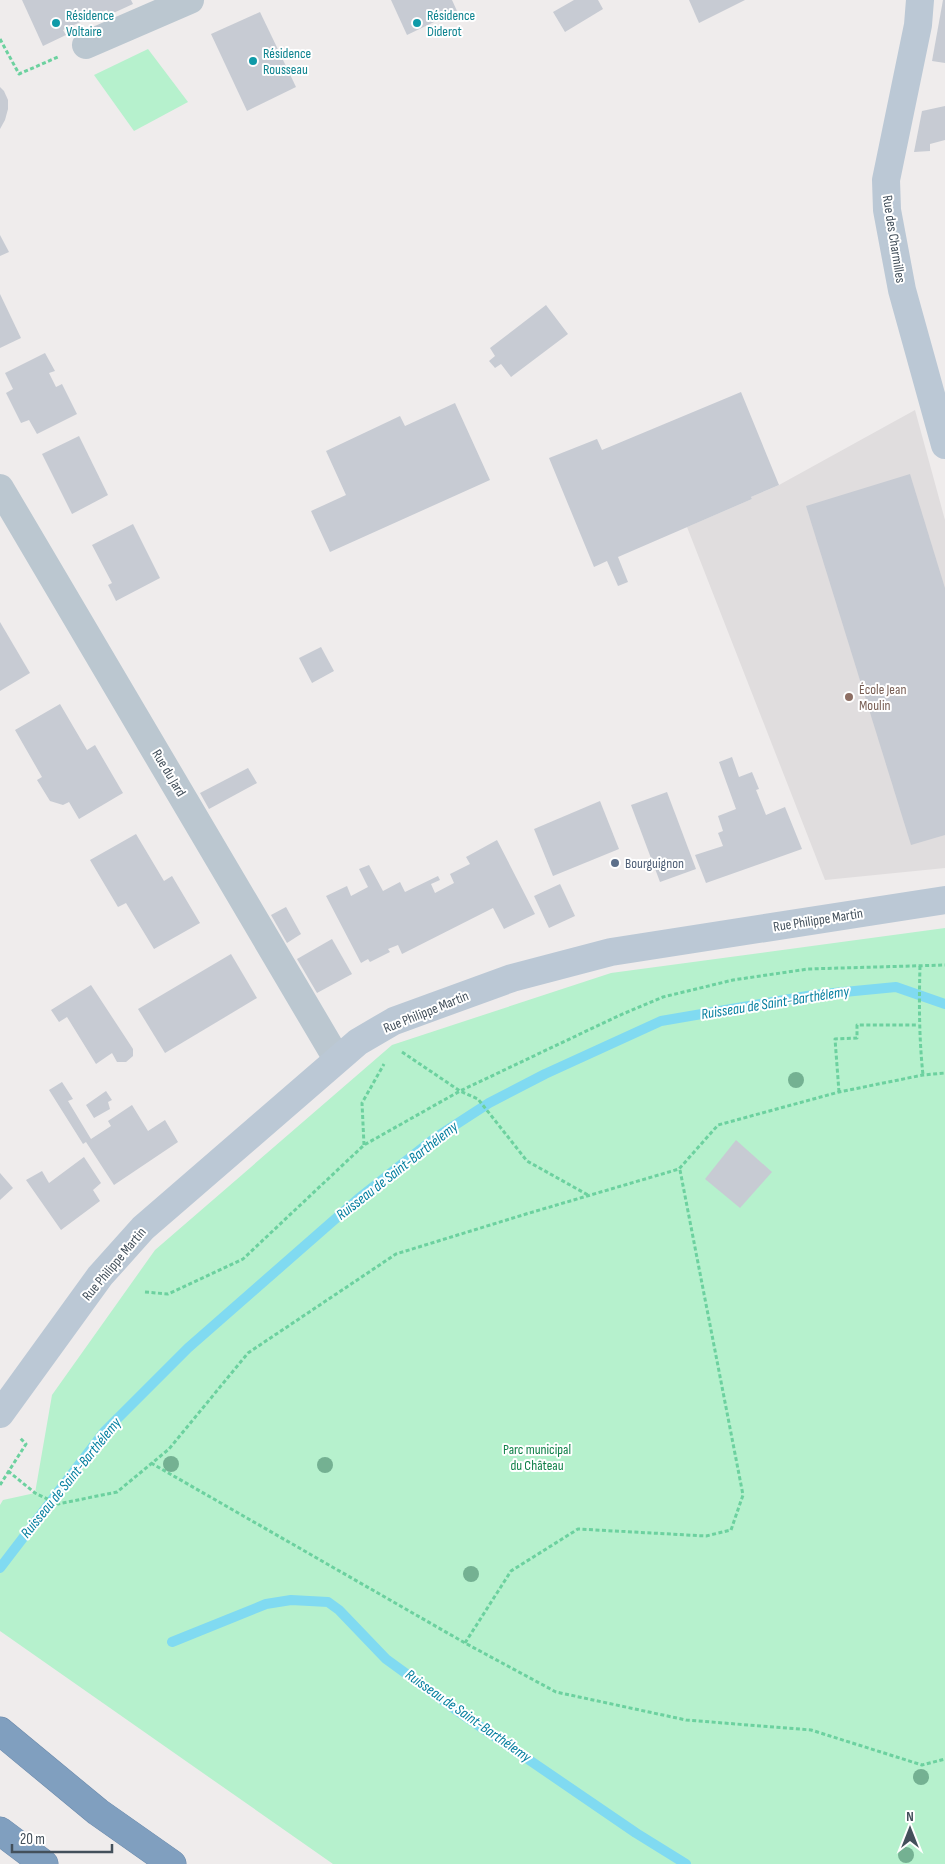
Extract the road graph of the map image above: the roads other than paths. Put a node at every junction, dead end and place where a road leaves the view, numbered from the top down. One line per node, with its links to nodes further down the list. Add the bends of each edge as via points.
1 (190, 0): 3 (street)
2 (920, 0): 4 (street, Rue des Charmilles, via 918,25 886,180 887,210 902,290)
3 (86, 45)
4 (945, 445)
5 (0, 488): 7 (street, Rue du Jard)
6 (945, 900): 7 (street, Rue Philippe Martin, via 611,952 530,973 394,1021)
7 (337, 1059): 8 (street, Rue Philippe Martin, via 143,1228 100,1276)
8 (0, 1414)
9 (0, 1731): 12 (highway, via 98,1812)
10 (0, 1831): 11 (highway)
11 (44, 1864)
12 (172, 1864)

